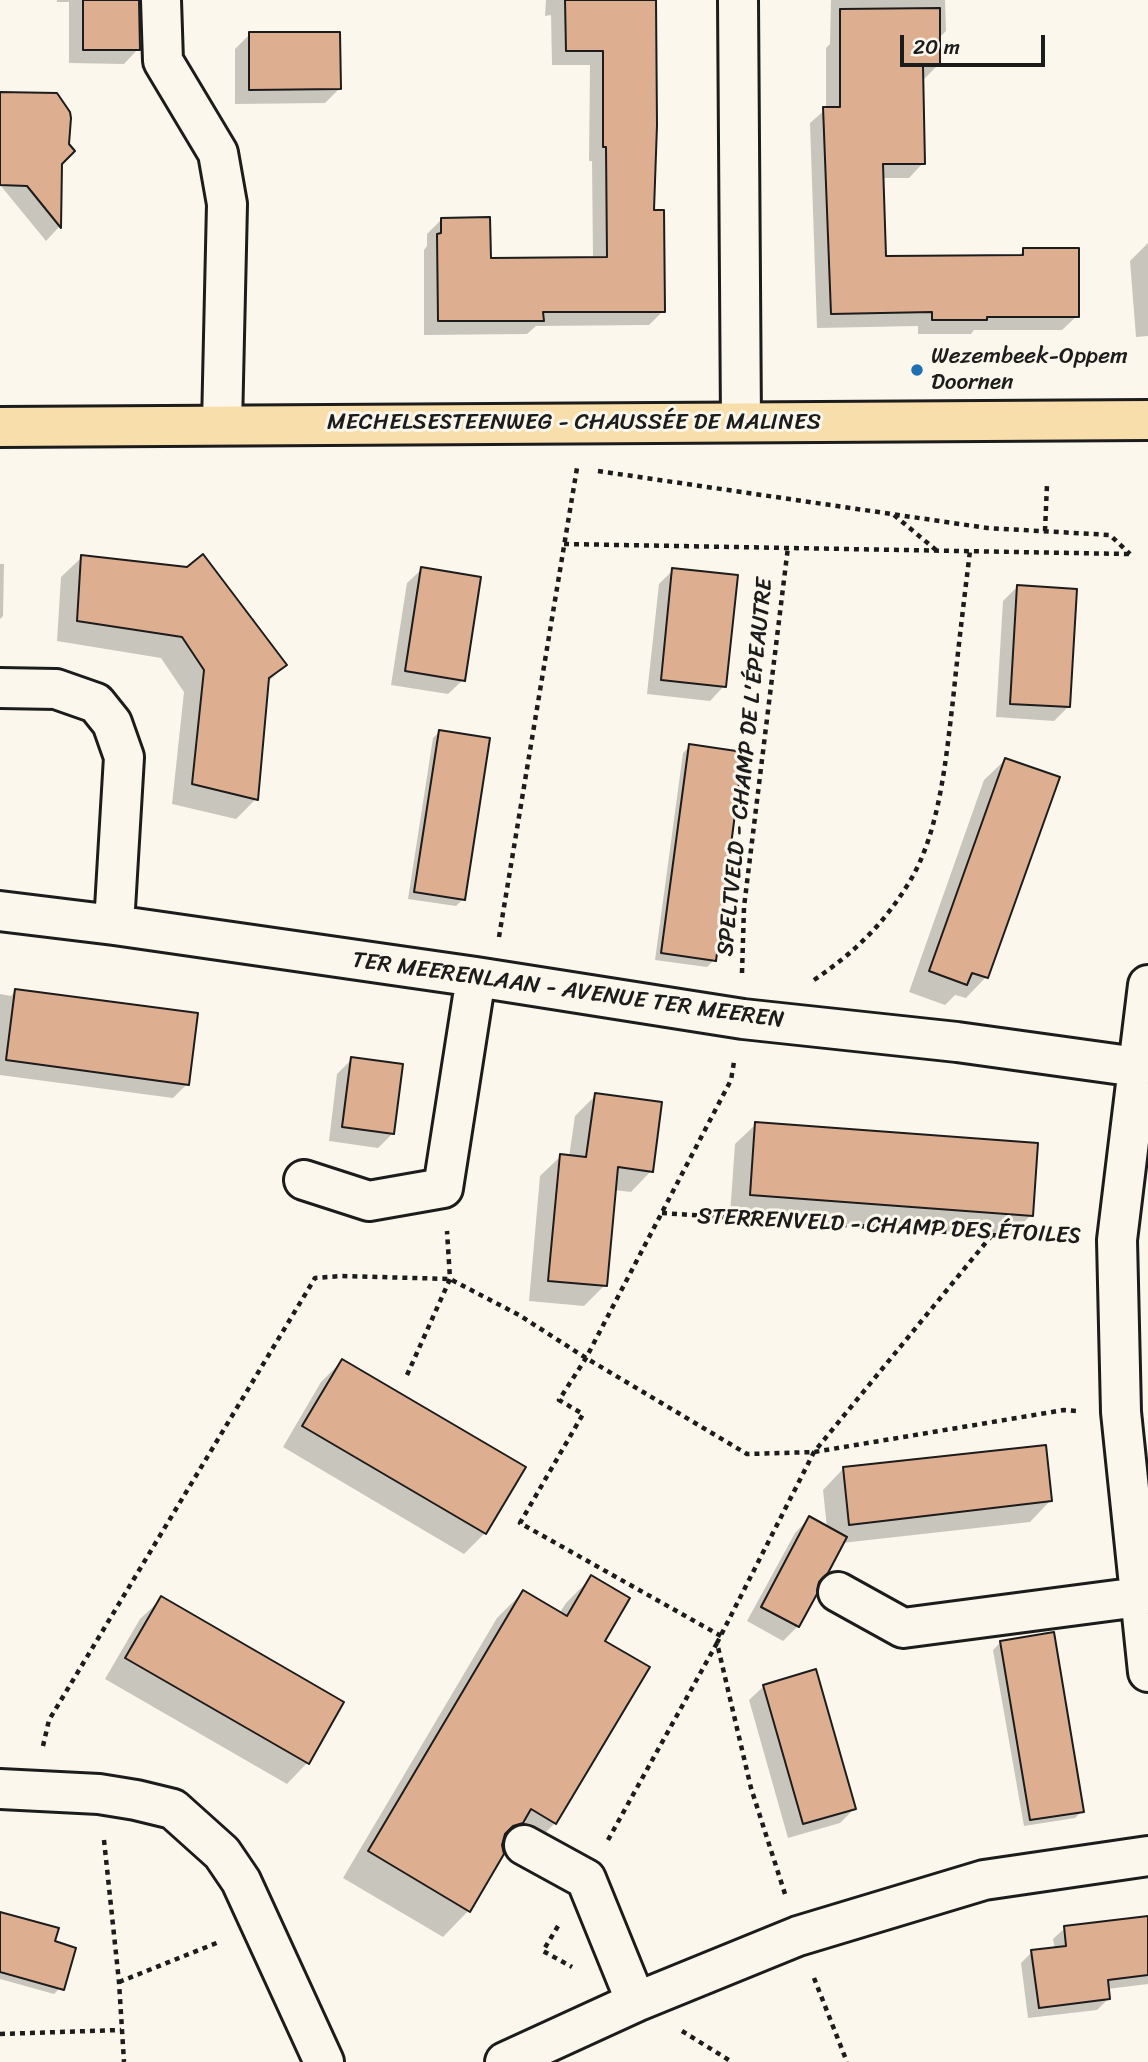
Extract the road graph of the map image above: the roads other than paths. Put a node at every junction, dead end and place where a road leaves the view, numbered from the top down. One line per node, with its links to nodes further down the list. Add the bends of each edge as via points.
1 (161, 0): 5 (street, via 163,61 218,153 227,204)
2 (738, 0): 4 (street)
3 (1148, 420): 4 (main road, MECHELSESTEENWEG - CHAUSSÉE DE MALINES)
4 (741, 422): 5 (main road, MECHELSESTEENWEG - CHAUSSÉE DE MALINES)
5 (222, 425): 6 (main road, MECHELSESTEENWEG - CHAUSSÉE DE MALINES)
6 (0, 427)
7 (0, 688): 9 (street, via 56,688 96,703 112,723 124,757)
8 (0, 911): 9 (street, TER MEERENLAAN - AVENUE TER MEEREN)
9 (114, 925): 10 (street, TER MEERENLAAN - AVENUE TER MEEREN)
10 (484, 978): 12 (street, TER MEERENLAAN - AVENUE TER MEEREN, via 743,1019); 13 (street, via 443,1188 369,1201)
11 (1148, 985): 12 (street)
12 (1137, 1067): 14 (street)
13 (304, 1180)
14 (1127, 1247): 16 (street, via 1121,1412)
15 (838, 1592): 16 (street, via 903,1628)
16 (1139, 1597): 17 (street)
17 (1148, 1672)
18 (17, 1790): 22 (street, via 99,1794 173,1809 222,1853 241,1881)
19 (524, 1846): 21 (street, via 586,1880)
20 (1148, 1856): 21 (street, via 984,1880 798,1936)
21 (636, 2002): 23 (street)
22 (324, 2062)
23 (505, 2062)

